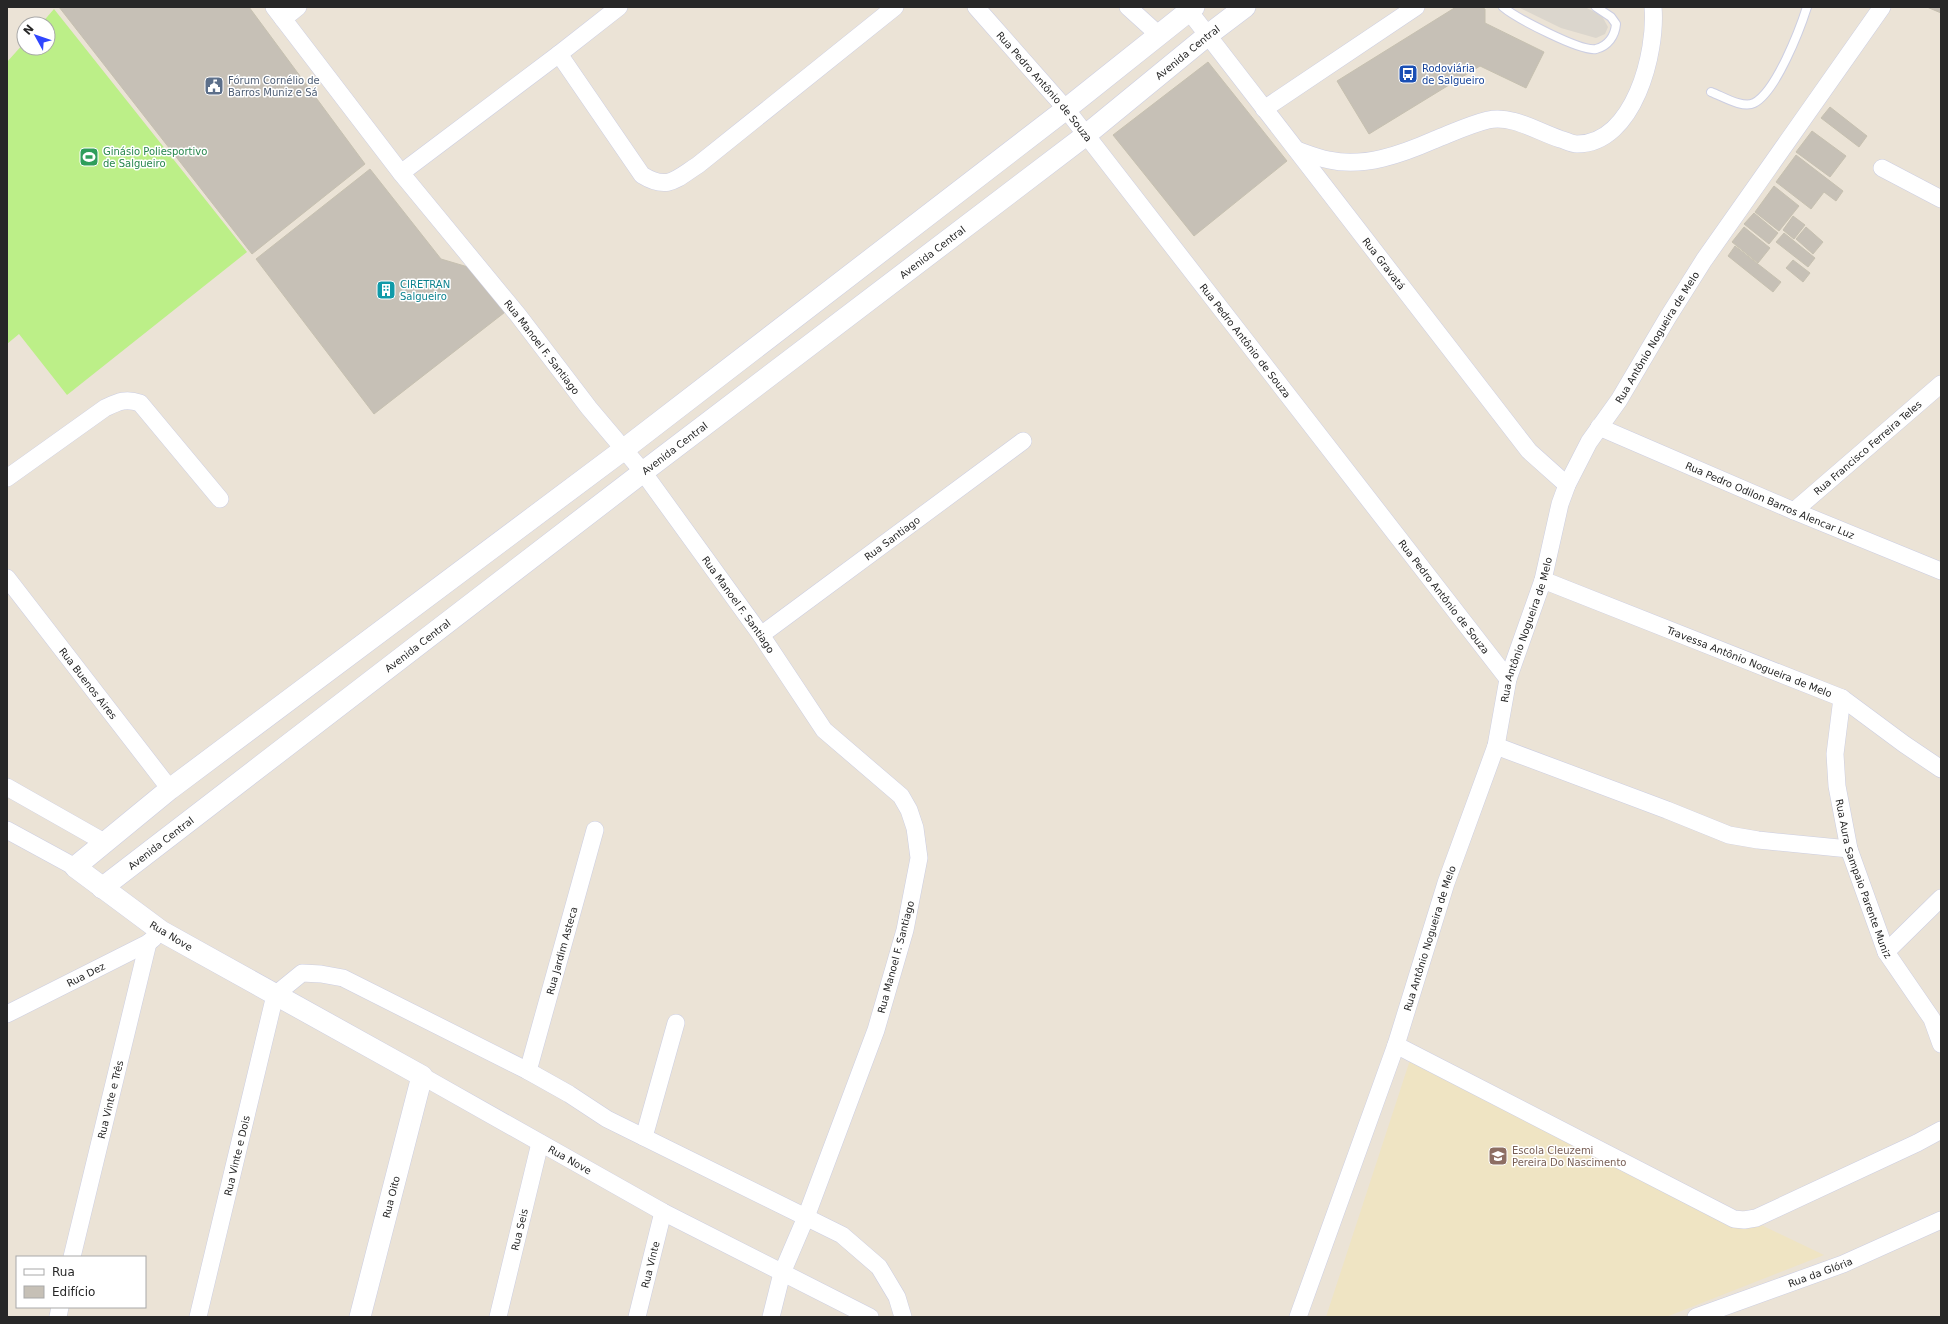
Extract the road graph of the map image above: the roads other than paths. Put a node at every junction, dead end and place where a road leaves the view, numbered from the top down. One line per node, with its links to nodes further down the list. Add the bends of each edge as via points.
1 (298, 7): 14 (street)
2 (619, 7): 17 (street)
3 (895, 7): 17 (street, via 698,165 670,183 655,183 642,175)
4 (976, 7): 19 (street, Rua Pedro Antônio de Souza)
5 (1128, 7): 16 (street)
6 (1246, 7): 15 (street, Avenida Central)
7 (1416, 7): 20 (street)
8 (1503, 7): 9 (lane, via 1563,40 1584,48 1595,49 1612,39 1616,24 1611,17)
9 (1596, 7)
10 (1653, 7): 22 (street, via 1651,48 1640,86 1626,115 1612,130 1594,142 1576,144 1516,122 1496,119 1470,124 1382,160 1330,161)
11 (1808, 7): 18 (lane, via 1780,70 1766,92 1754,103 1744,104)
12 (1882, 7): 27 (street, Rua Antônio Nogueira de Melo, via 1704,260 1619,400)
13 (1192, 9): 15 (street, Rua Gravatá); 16 (street)
14 (279, 13): 24 (street, Rua Manoel F. Santiago)
15 (1208, 35): 20 (street, Rua Gravatá); 21 (street, Avenida Central)
16 (1160, 36): 19 (street)
17 (560, 54): 24 (street)
18 (1711, 92)
19 (1066, 109): 21 (street, Rua Pedro Antônio de Souza); 29 (street)
20 (1264, 109): 22 (street, Rua Gravatá)
21 (1086, 135): 30 (street, Avenida Central); 39 (street, Rua Pedro Antônio de Souza)
22 (1297, 150): 32 (street, Rua Gravatá, via 1529,451)
23 (1882, 168): 25 (street)
24 (401, 173): 29 (street, Rua Manoel F. Santiago, via 514,309)
25 (1941, 199)
26 (1941, 384): 34 (street, Rua Francisco Ferreira Teles)
27 (1599, 427): 32 (street, Rua Antônio Nogueira de Melo); 34 (street, Rua Pedro Odilon Barros Alencar Luz)
28 (1023, 441): 38 (street, Rua Santiago)
29 (623, 450): 30 (street, Rua Manoel F. Santiago); 44 (street)
30 (643, 472): 38 (street, Rua Manoel F. Santiago); 50 (street, Avenida Central)
31 (7, 478): 33 (street, via 105,408 122,400 132,400 140,403)
32 (1567, 485): 37 (street, Rua Antônio Nogueira de Melo, via 1560,504)
33 (220, 499)
34 (1794, 511): 35 (street, Rua Pedro Odilon Barros Alencar Luz)
35 (1941, 571)
36 (7, 578): 44 (street, Rua Buenos Aires)
37 (1543, 580): 39 (street, Rua Antônio Nogueira de Melo); 40 (street, Travessa Antônio Nogueira de Melo)
38 (761, 635): 65 (street, Rua Manoel F. Santiago, via 824,730 900,796 909,810 915,828 919,858 904,930 876,1030)
39 (1508, 679): 41 (street, Rua Antônio Nogueira de Melo)
40 (1842, 698): 42 (street, Travessa Antônio Nogueira de Melo); 48 (street, Rua Aura Sampaio Parente Muniz, via 1835,754 1837,786)
41 (1496, 746): 48 (street, via 1729,835); 58 (street, Rua Antônio Nogueira de Melo, via 1446,882)
42 (1941, 769)
43 (7, 787): 47 (street)
44 (170, 789): 47 (street)
45 (7, 830): 49 (street)
46 (595, 830): 59 (street, Rua Jardim Asteca)
47 (104, 842): 49 (street)
48 (1849, 849): 53 (street, Rua Aura Sampaio Parente Muniz)
49 (74, 867): 50 (street, Rua Nove)
50 (102, 888): 52 (street, Rua Nove)
51 (1941, 898): 53 (street)
52 (155, 937): 54 (street, Rua Nove); 55 (street, Rua Dez); 67 (street, Rua Vinte e Três)
53 (1886, 952): 57 (street, Rua Aura Sampaio Parente Muniz, via 1932,1018)
54 (275, 995): 59 (street, via 302,973 343,978); 60 (street, Rua Nove); 69 (street, Rua Vinte e Dois)
55 (10, 1010)
56 (676, 1023): 62 (street)
57 (1941, 1044)
58 (1396, 1045): 61 (street, via 1721,1213 1744,1220 1770,1212 1917,1144); 76 (street, Rua Antônio Nogueira de Melo)
59 (528, 1071): 62 (street, via 607,1119)
60 (422, 1076): 63 (street, Rua Nove); 70 (street, Rua Oito)
61 (1941, 1130)
62 (644, 1137): 65 (street)
63 (540, 1142): 64 (street, Rua Nove); 71 (street, Rua Seis)
64 (663, 1212): 68 (street, Rua Nove); 72 (street, Rua Vinte)
65 (806, 1217): 68 (street, Rua Manoel F. Santiago); 75 (street, via 842,1235 880,1267 897,1297)
66 (1941, 1220): 77 (street, Rua da Glória, via 1843,1264)
67 (72, 1256)
68 (782, 1274): 73 (street, Rua Manoel F. Santiago); 74 (street, Rua Nove)
69 (198, 1317)
70 (360, 1317)
71 (498, 1317)
72 (637, 1317)
73 (772, 1317)
74 (870, 1317)
75 (903, 1317)
76 (1298, 1317)
77 (1696, 1317)

